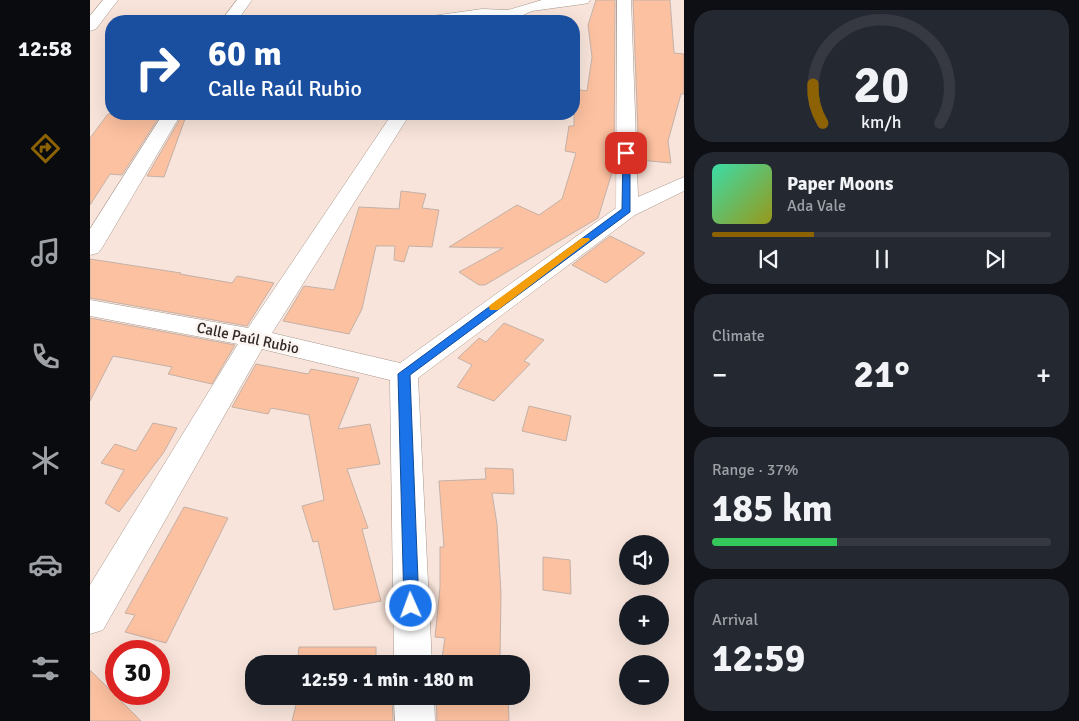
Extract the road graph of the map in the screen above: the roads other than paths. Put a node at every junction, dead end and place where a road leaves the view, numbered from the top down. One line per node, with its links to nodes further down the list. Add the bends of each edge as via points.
1 (110, 0): 9 (street)
2 (244, 0): 5 (street)
3 (583, 0): 8 (street, via 536,6)
4 (624, 0): 15 (street)
5 (233, 15)
6 (475, 15): 7 (street)
7 (488, 15)
8 (512, 15)
9 (91, 25): 10 (street)
10 (105, 25)
11 (168, 120): 16 (street)
12 (397, 120): 18 (street)
13 (675, 188): 14 (street); 15 (street)
14 (684, 204)
15 (627, 210): 19 (street)
16 (90, 248)
17 (90, 308): 18 (street, Calle Paúl Rubio)
18 (255, 338): 19 (street, Calle Paúl Rubio); 20 (street)
19 (404, 374): 21 (street)
20 (90, 618)
21 (413, 655)
22 (414, 705): 23 (street)
23 (415, 721)

